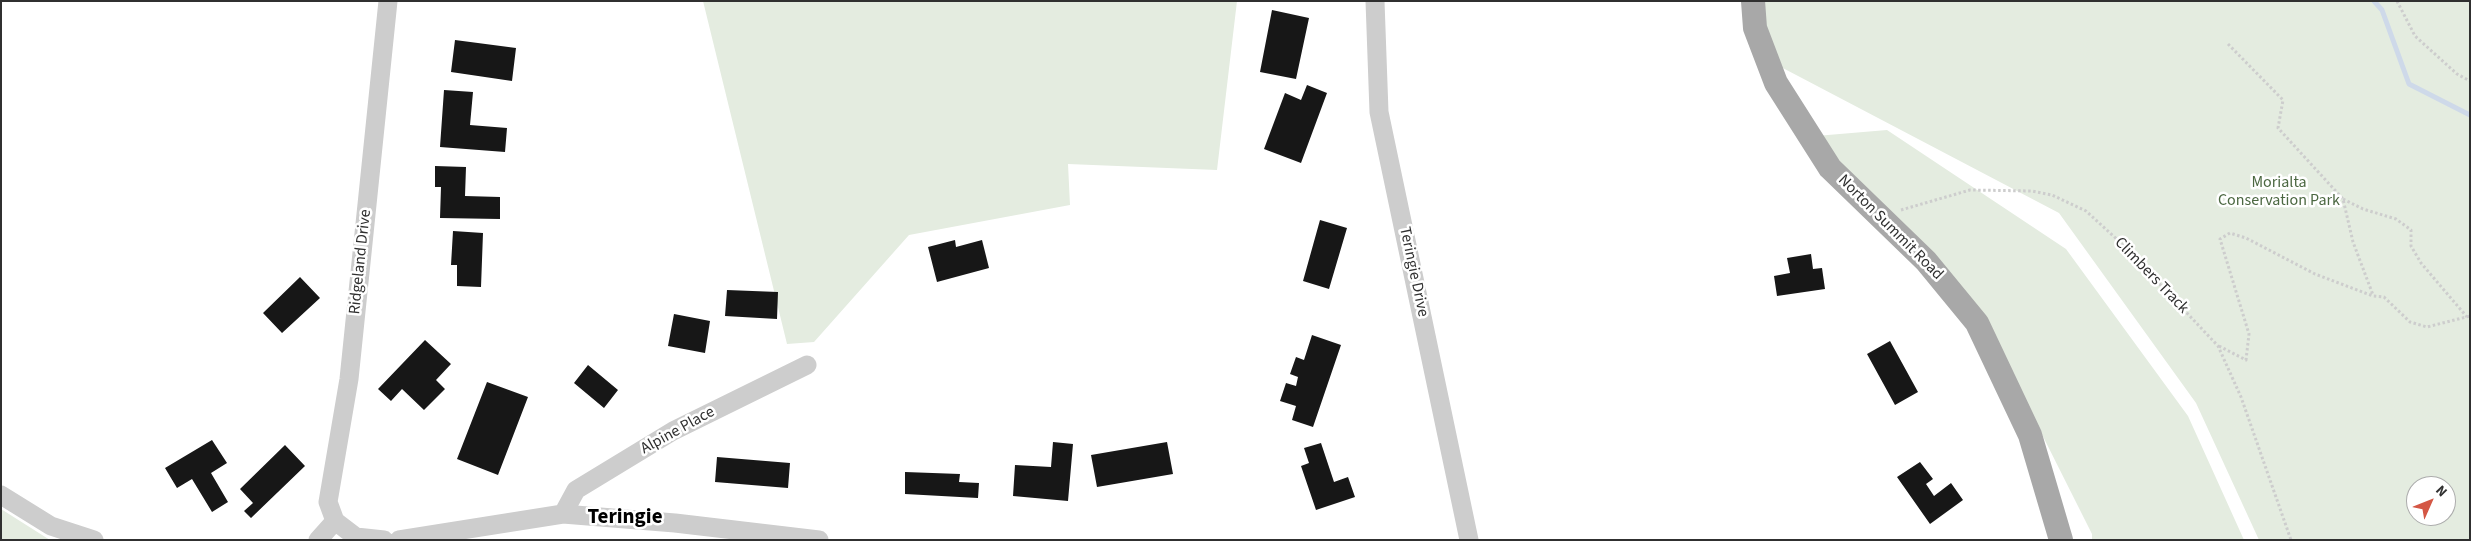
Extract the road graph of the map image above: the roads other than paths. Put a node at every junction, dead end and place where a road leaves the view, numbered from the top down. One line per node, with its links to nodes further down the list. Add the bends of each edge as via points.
1 (388, 1): 7 (street, Ridgeland Drive, via 349,379 328,502)
2 (1375, 1): 13 (street, Teringie Drive, via 1379,112)
3 (1753, 1): 14 (main road, Norton Summit Road, via 1755,28 1776,82 1830,168 1926,261 1976,323 2030,435)
4 (807, 365): 6 (street, Alpine Place, via 674,430 576,490)
5 (1, 495): 8 (street, via 51,526)
6 (563, 514): 11 (street); 12 (street)
7 (335, 521): 9 (street); 10 (street, via 356,537)
8 (94, 540)
9 (318, 540)
10 (384, 540)
11 (399, 540)
12 (819, 540)
13 (1469, 540)
14 (2061, 540)

